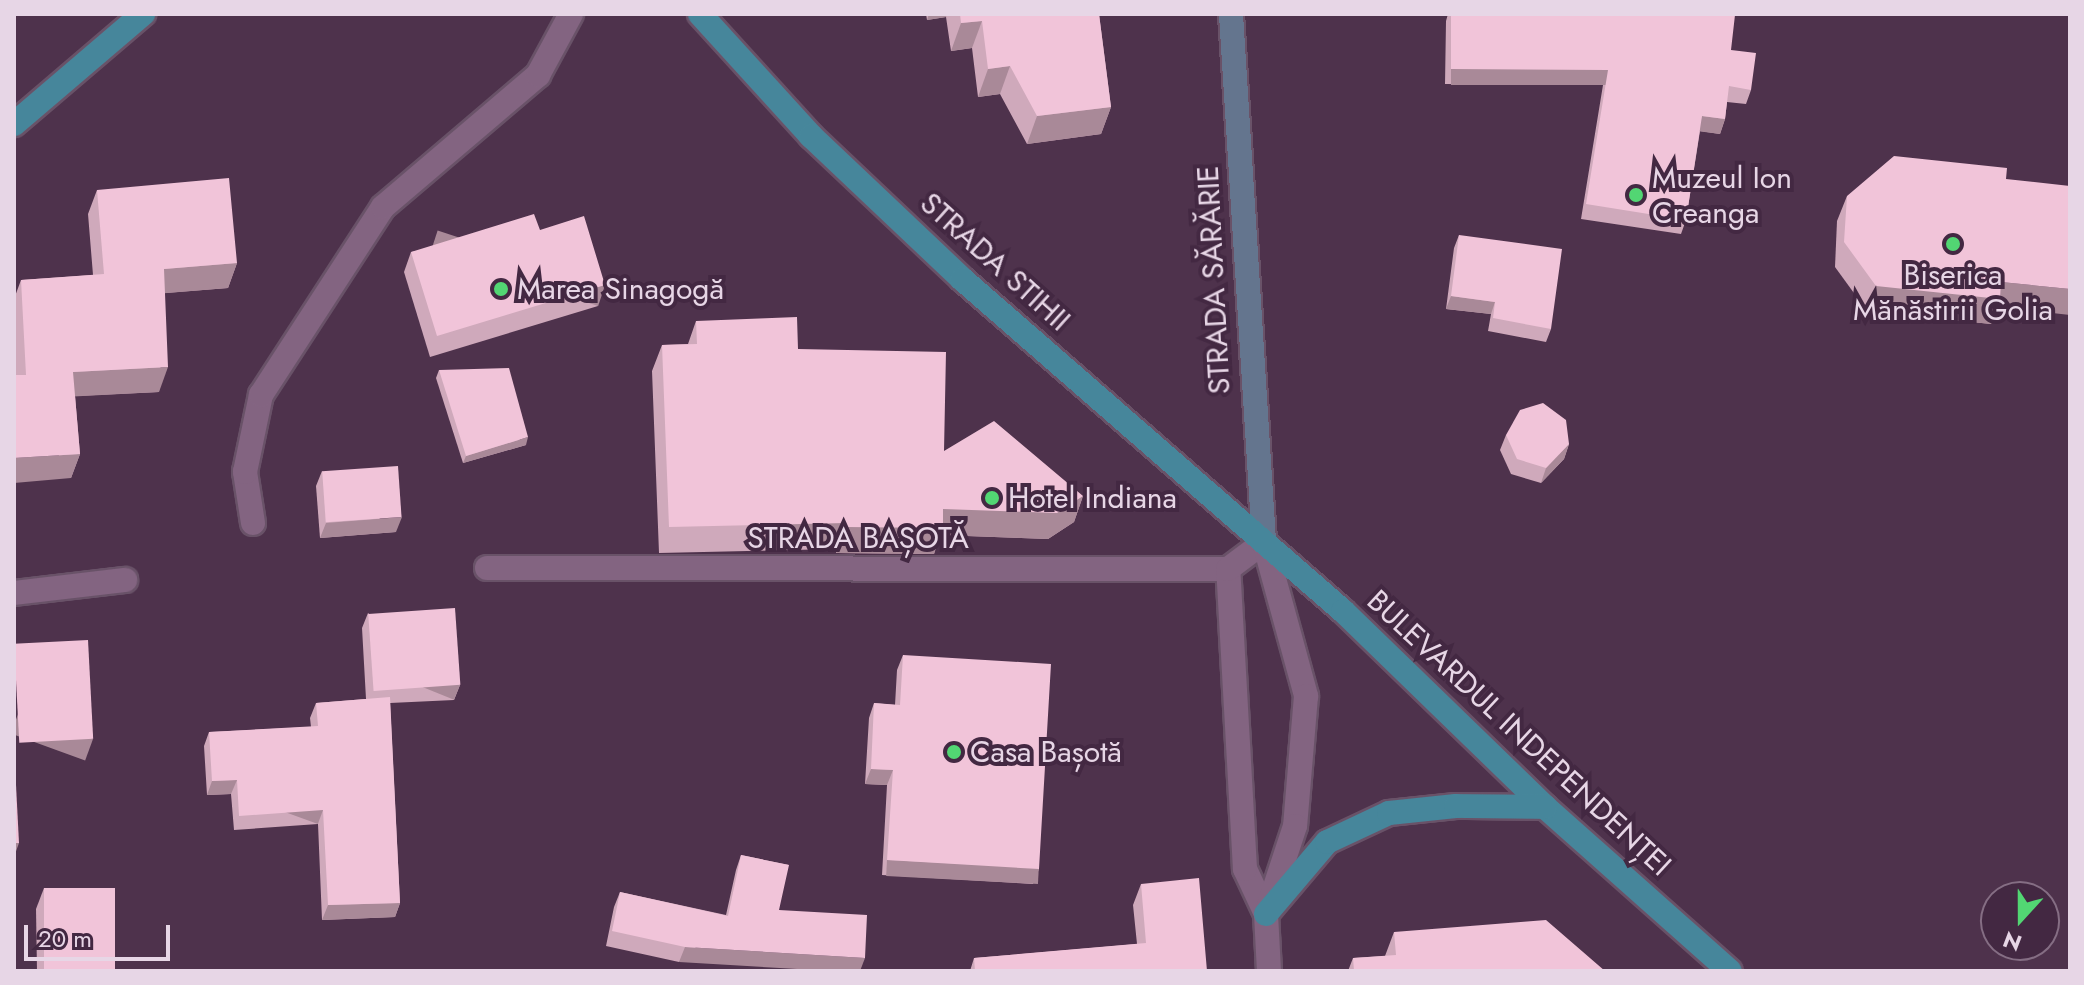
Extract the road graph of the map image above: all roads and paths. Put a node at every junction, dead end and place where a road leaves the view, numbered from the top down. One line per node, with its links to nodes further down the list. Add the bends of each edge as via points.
1 (143, 14): 5 (main road)
2 (571, 14): 6 (street, via 538,75 383,207 261,395 245,472)
3 (700, 14): 7 (main road, STRADA STIHII, via 811,136 962,279)
4 (1231, 14): 7 (main road, STRADA SĂRĂRIE)
5 (14, 124)
6 (253, 523)
7 (1264, 542): 9 (street); 12 (main road, BULEVARDUL INDEPENDENȚEI, via 1343,611); 13 (street, STRADA SĂRĂRIE, via 1306,696 1295,826)
8 (487, 568): 9 (street, STRADA BAȘOTĂ)
9 (1228, 569): 13 (street, STRADA SĂRĂRIE, via 1245,869)
10 (125, 580): 11 (street)
11 (14, 593)
12 (1545, 807): 13 (main road, via 1456,806 1389,813 1327,842); 15 (main road, BULEVARDUL INDEPENDENȚEI)
13 (1266, 914): 14 (street, STRADA SĂRĂRIE)
14 (1269, 971)
15 (1730, 971)

